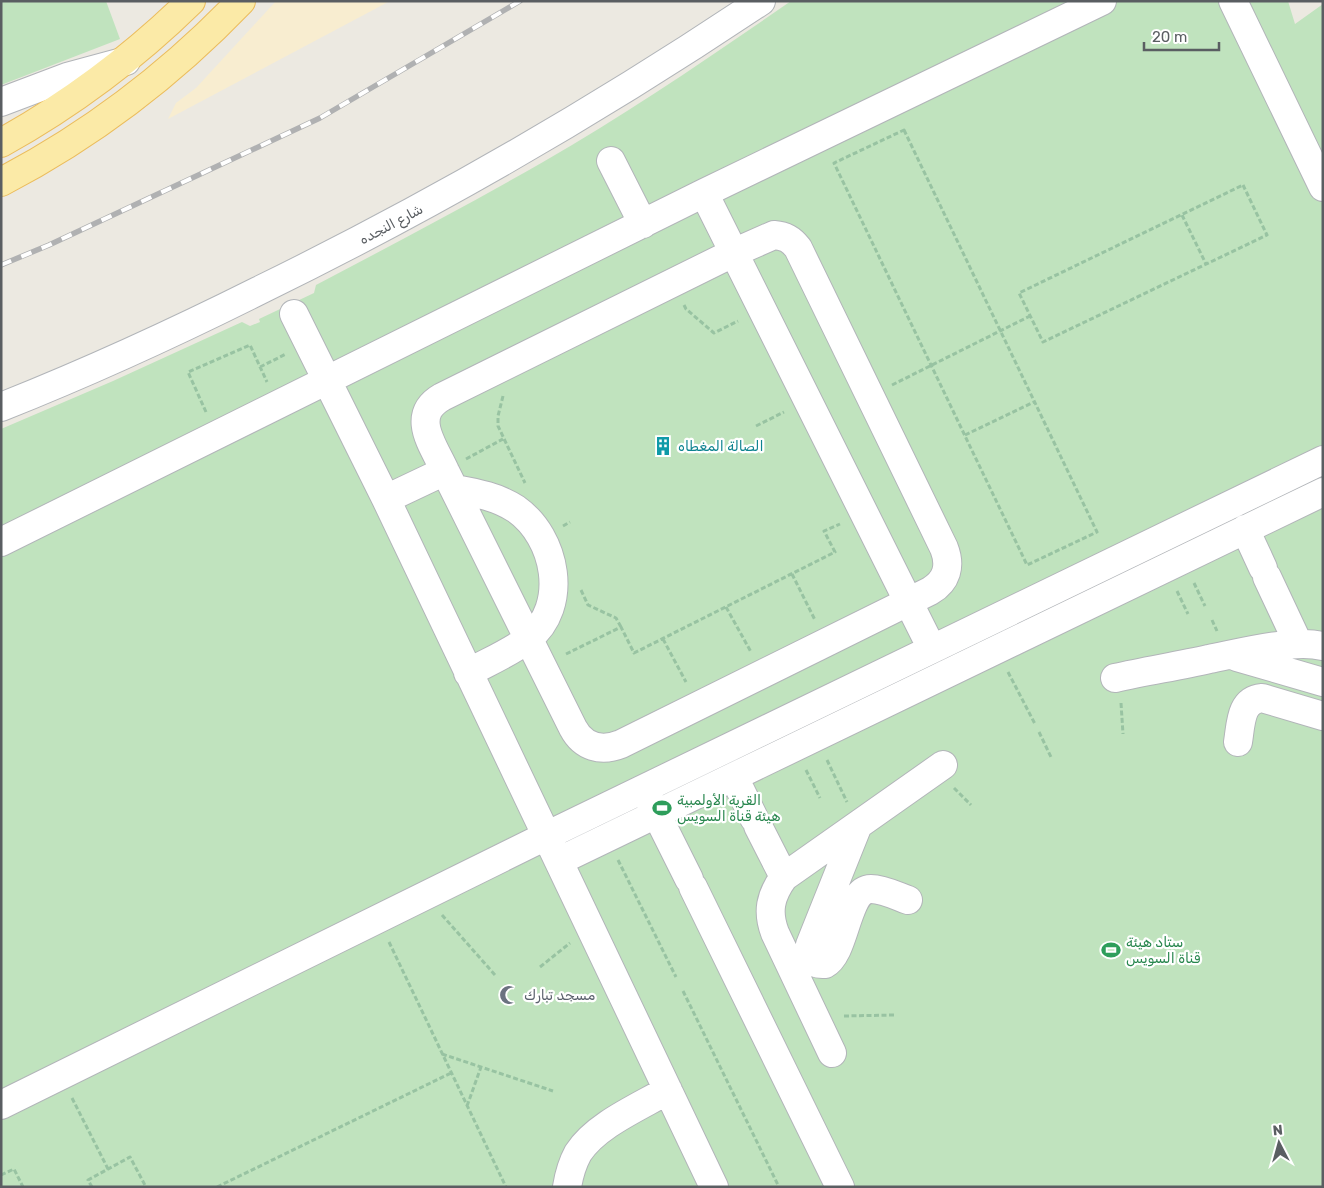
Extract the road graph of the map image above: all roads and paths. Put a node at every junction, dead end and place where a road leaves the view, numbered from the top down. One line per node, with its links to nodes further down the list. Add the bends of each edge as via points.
1 (241, 1): 10 (main road, via 172,67 127,104 79,137)
2 (761, 1): 18 (street, شارع النجده, via 620,93 444,196)
3 (1102, 1): 12 (street)
4 (1233, 1): 11 (street)
5 (177, 7): 6 (main road)
6 (126, 61): 7 (street, via 67,76); 8 (main road, via 29,128)
7 (1, 102)
8 (1, 143)
9 (611, 161): 14 (street)
10 (1, 182)
11 (1323, 187)
12 (704, 194): 14 (street); 15 (street)
13 (1182, 215): 16 (path); 16 (path, via 1243,185 1267,235); 16 (path, via 1019,293 1043,342)
14 (643, 224): 20 (street)
15 (733, 253): 17 (street); 19 (street); 35 (street, via 774,235 783,236 798,248 947,555 947,570 941,583)
16 (1206, 264)
17 (672, 284): 19 (path, via 686,309 714,333); 28 (street, via 434,402 428,409 425,428)
18 (287, 300): 20 (street); 23 (street, شارع النجده, via 164,338)
19 (761, 309): 31 (street)
20 (328, 381): 22 (street); 30 (street)
21 (1034, 402): 25 (path); 25 (path, via 1097,532 1027,565); 25 (path, via 904,130 834,163)
22 (277, 405): 24 (street); 24 (path, via 250,345 188,372)
23 (1, 407)
24 (217, 435): 33 (street)
25 (965, 435)
26 (503, 438): 28 (path)
27 (1323, 460): 41 (street)
28 (450, 480): 30 (street); 37 (street); 37 (street, via 517,510 530,521 548,548 554,581 552,597 548,613)
29 (1323, 492): 32 (street)
30 (386, 499): 45 (street)
31 (863, 512): 34 (path, via 824,531 835,552); 35 (street)
32 (1245, 529): 40 (street, via 1265,572); 42 (street)
33 (1, 542)
34 (792, 574): 36 (path); 39 (path)
35 (908, 602): 39 (street); 41 (street)
36 (726, 607): 38 (path); 46 (path)
37 (529, 638): 44 (street); 45 (street)
38 (663, 639): 44 (path, via 634,653 621,627); 49 (path)
39 (827, 642): 46 (street)
40 (1310, 645): 43 (street)
41 (932, 649): 59 (street)
42 (997, 650): 52 (path); 58 (street)
43 (1229, 655): 47 (street); 48 (street)
44 (542, 666): 49 (street, via 577,736 597,748 613,747)
45 (468, 673): 65 (street)
46 (763, 674): 49 (street)
47 (1115, 678)
48 (1323, 682)
49 (699, 706)
50 (1323, 716): 55 (street, via 1256,698 1243,711)
51 (1122, 717): 54 (path)
52 (1035, 724)
53 (1039, 732): 56 (path)
54 (1123, 734)
55 (1238, 742)
56 (1051, 757)
57 (943, 766): 63 (street)
58 (734, 776): 64 (street); 68 (street)
59 (644, 788): 64 (street); 65 (street)
60 (841, 788): 63 (path)
61 (956, 790): 62 (path)
62 (971, 805)
63 (853, 813): 68 (street); 70 (street, via 810,944 811,960 825,964 833,958 862,892 872,889)
64 (657, 814): 66 (street); 98 (street)
65 (546, 836): 67 (street); 69 (street)
66 (608, 838): 67 (street); 75 (path)
67 (559, 862): 72 (street)
68 (784, 878): 79 (street, via 772,898 771,922)
69 (425, 896): 71 (street); 74 (path)
70 (908, 900)
71 (378, 919): 80 (path); 83 (street)
72 (590, 927): 73 (path); 84 (street)
73 (540, 967)
74 (495, 975)
75 (676, 977)
76 (683, 991): 97 (path)
77 (896, 1014): 78 (path)
78 (846, 1016)
79 (832, 1053)
80 (442, 1054): 81 (path); 82 (path)
81 (481, 1067): 85 (path); 87 (path)
82 (451, 1073): 87 (path); 93 (path)
83 (61, 1076): 86 (street); 88 (path)
84 (668, 1090): 95 (street, via 590,1138 578,1154); 96 (street)
85 (553, 1091)
86 (1, 1105)
87 (466, 1106): 94 (path)
88 (108, 1169): 91 (path, via 88,1180); 92 (path, via 130,1157)
89 (1, 1175): 90 (path, via 14,1168)
90 (23, 1187)
91 (92, 1187)
92 (146, 1187)
93 (217, 1187)
94 (506, 1187)
95 (567, 1187)
96 (714, 1187)
97 (779, 1187)
98 (840, 1187)

